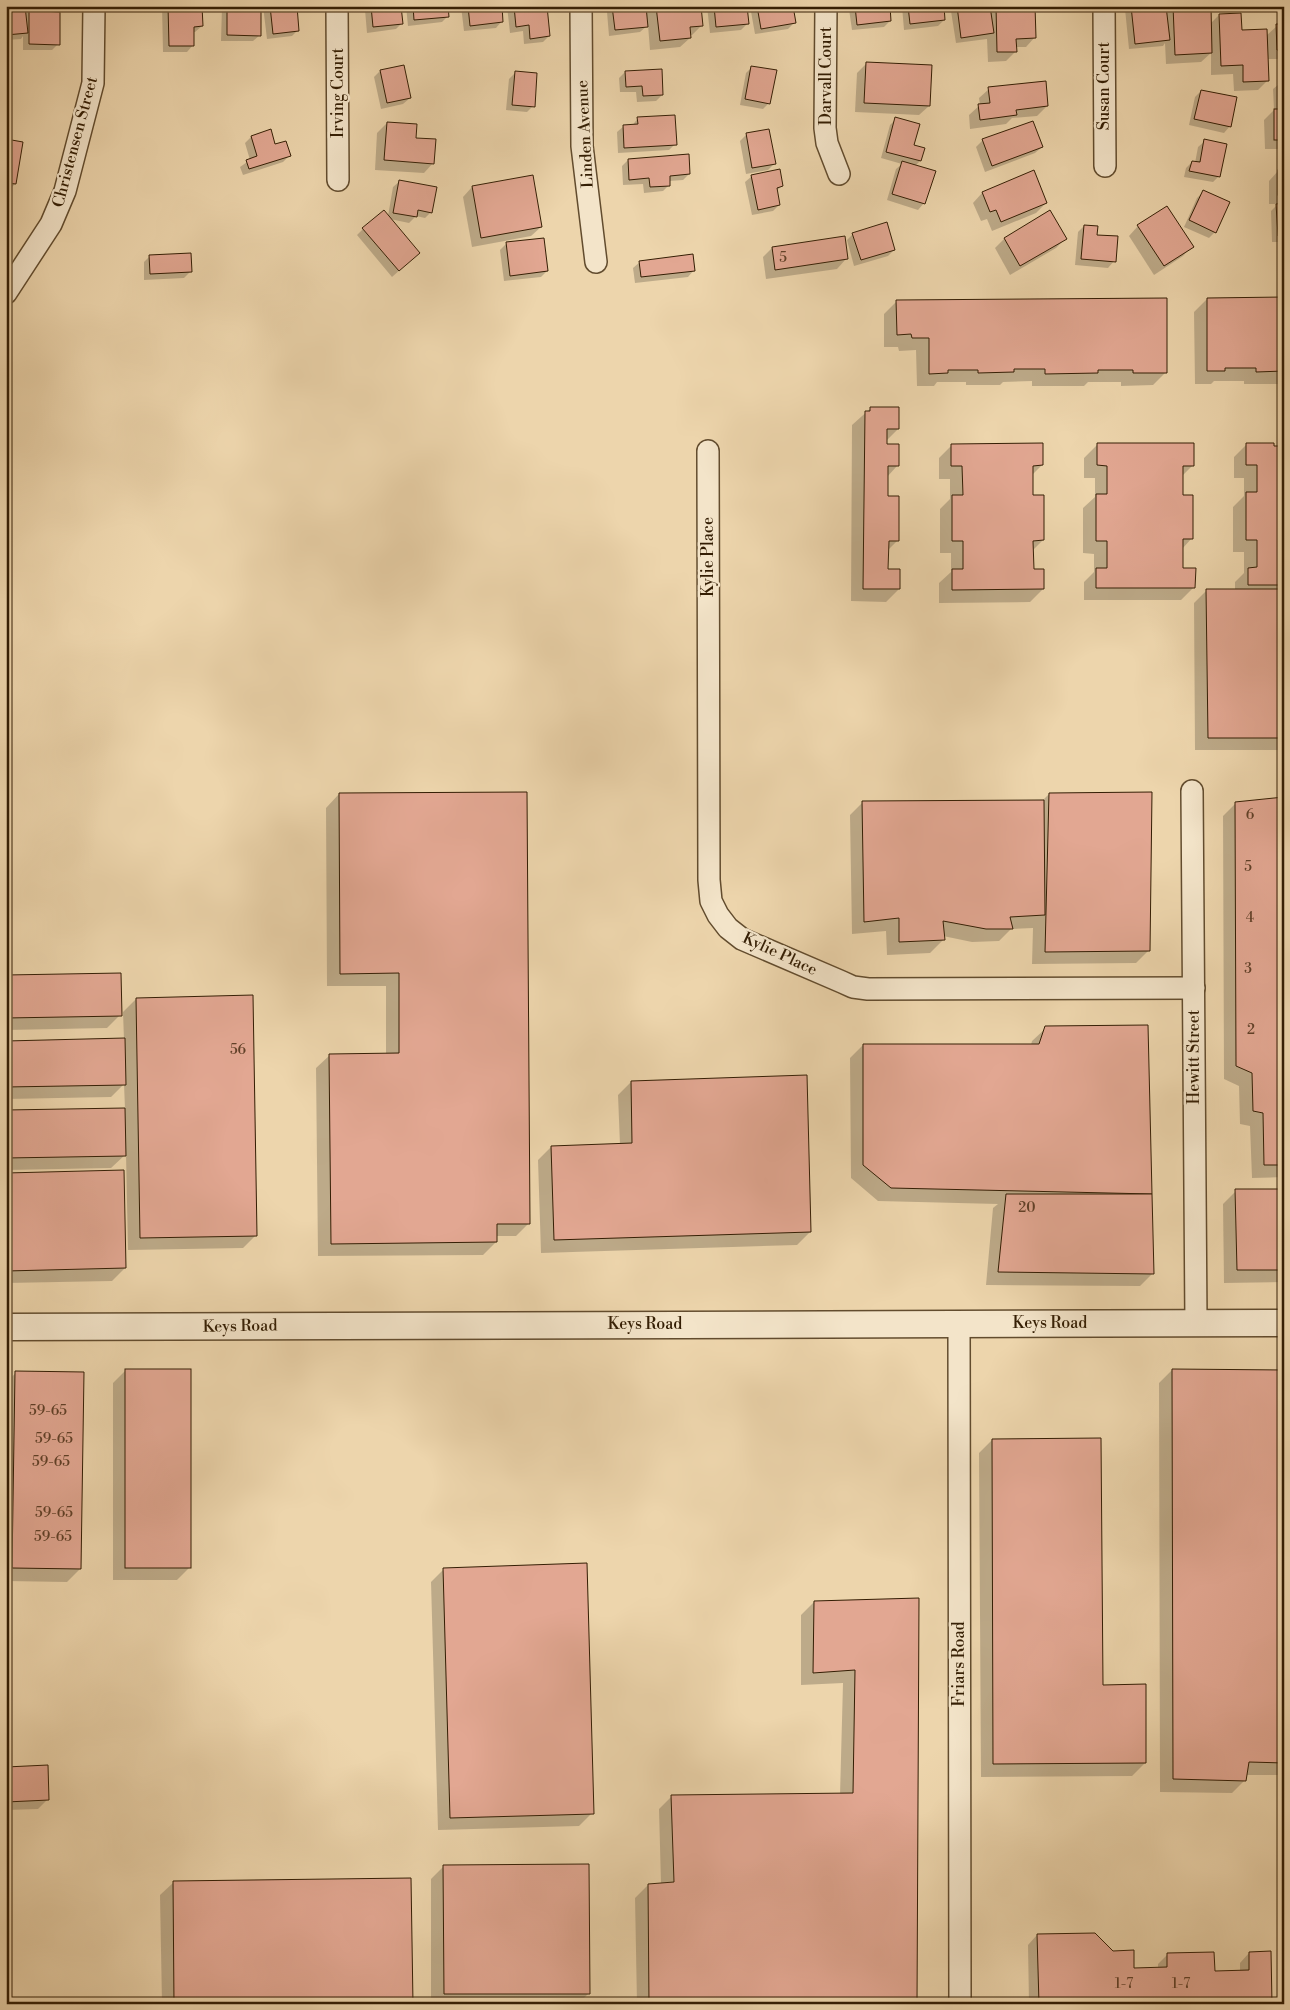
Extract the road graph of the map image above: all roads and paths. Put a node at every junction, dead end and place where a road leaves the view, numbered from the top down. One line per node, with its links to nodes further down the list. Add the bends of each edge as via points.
1 (94, 6): 10 (street, Christensen Street, via 93,83 65,191 51,224)
2 (337, 6): 8 (street, Irving Court)
3 (581, 6): 9 (street, Linden Avenue, via 582,146)
4 (826, 6): 7 (street, Darvall Court, via 825,128)
5 (1104, 6): 6 (street, Susan Court)
6 (1105, 166)
7 (838, 174)
8 (338, 180)
9 (596, 262)
10 (6, 293)
11 (708, 451): 13 (street, Kylie Place, via 708,880 711,901 728,928 742,939 853,987 868,989)
12 (1192, 791): 13 (street, Hewitt Street)
13 (1194, 988): 15 (street, Hewitt Street)
14 (1284, 1322): 15 (street, Keys Road)
15 (1196, 1323): 16 (street, Keys Road)
16 (959, 1324): 17 (street, Keys Road); 18 (street, Friars Road)
17 (6, 1327)
18 (960, 2004)

